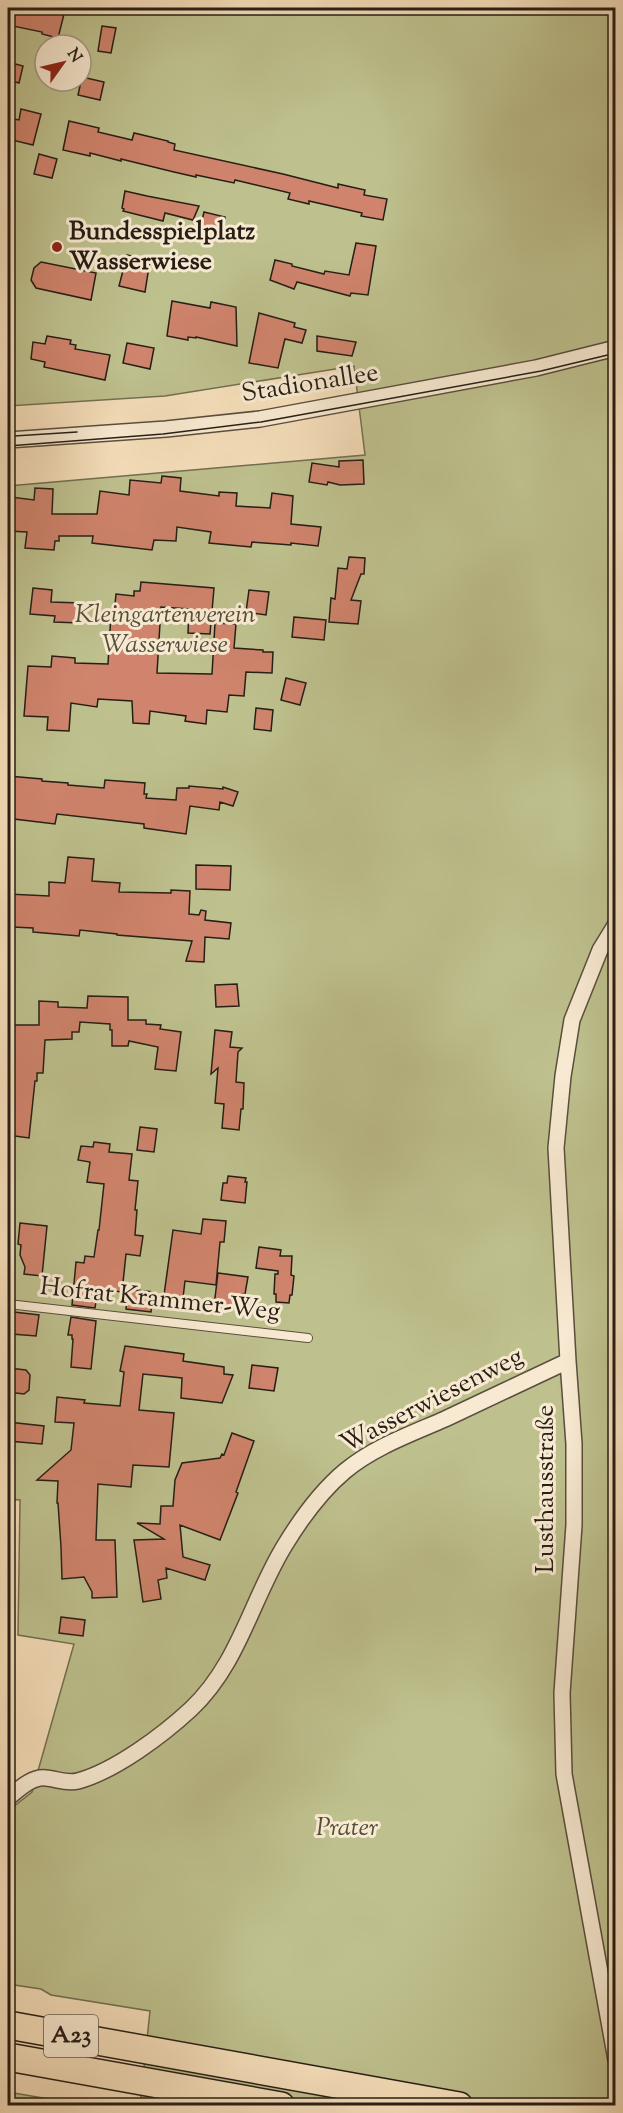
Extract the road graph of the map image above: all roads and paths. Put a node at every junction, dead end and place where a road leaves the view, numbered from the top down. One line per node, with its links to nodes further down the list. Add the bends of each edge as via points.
1 (615, 348): 2 (street, Stadionallee, via 536,368 260,419)
2 (8, 440)
3 (615, 924): 6 (street, Lusthausstraße, via 600,950 572,1020 563,1076 556,1148)
4 (8, 1304): 5 (lane, Hofrat Krammer-Weg)
5 (308, 1338)
6 (568, 1361): 7 (street, Wasserwiesenweg, via 398,1439 344,1472 314,1500 284,1547 226,1665 192,1709 110,1768 76,1782 44,1777 30,1781); 10 (street, Lusthausstraße, via 574,1525 562,1693 564,1774)
7 (8, 1798)
8 (8, 2025): 12 (highway, A23)
9 (8, 2057): 11 (highway, A23)
10 (615, 2060)
11 (281, 2106)
12 (459, 2106)

